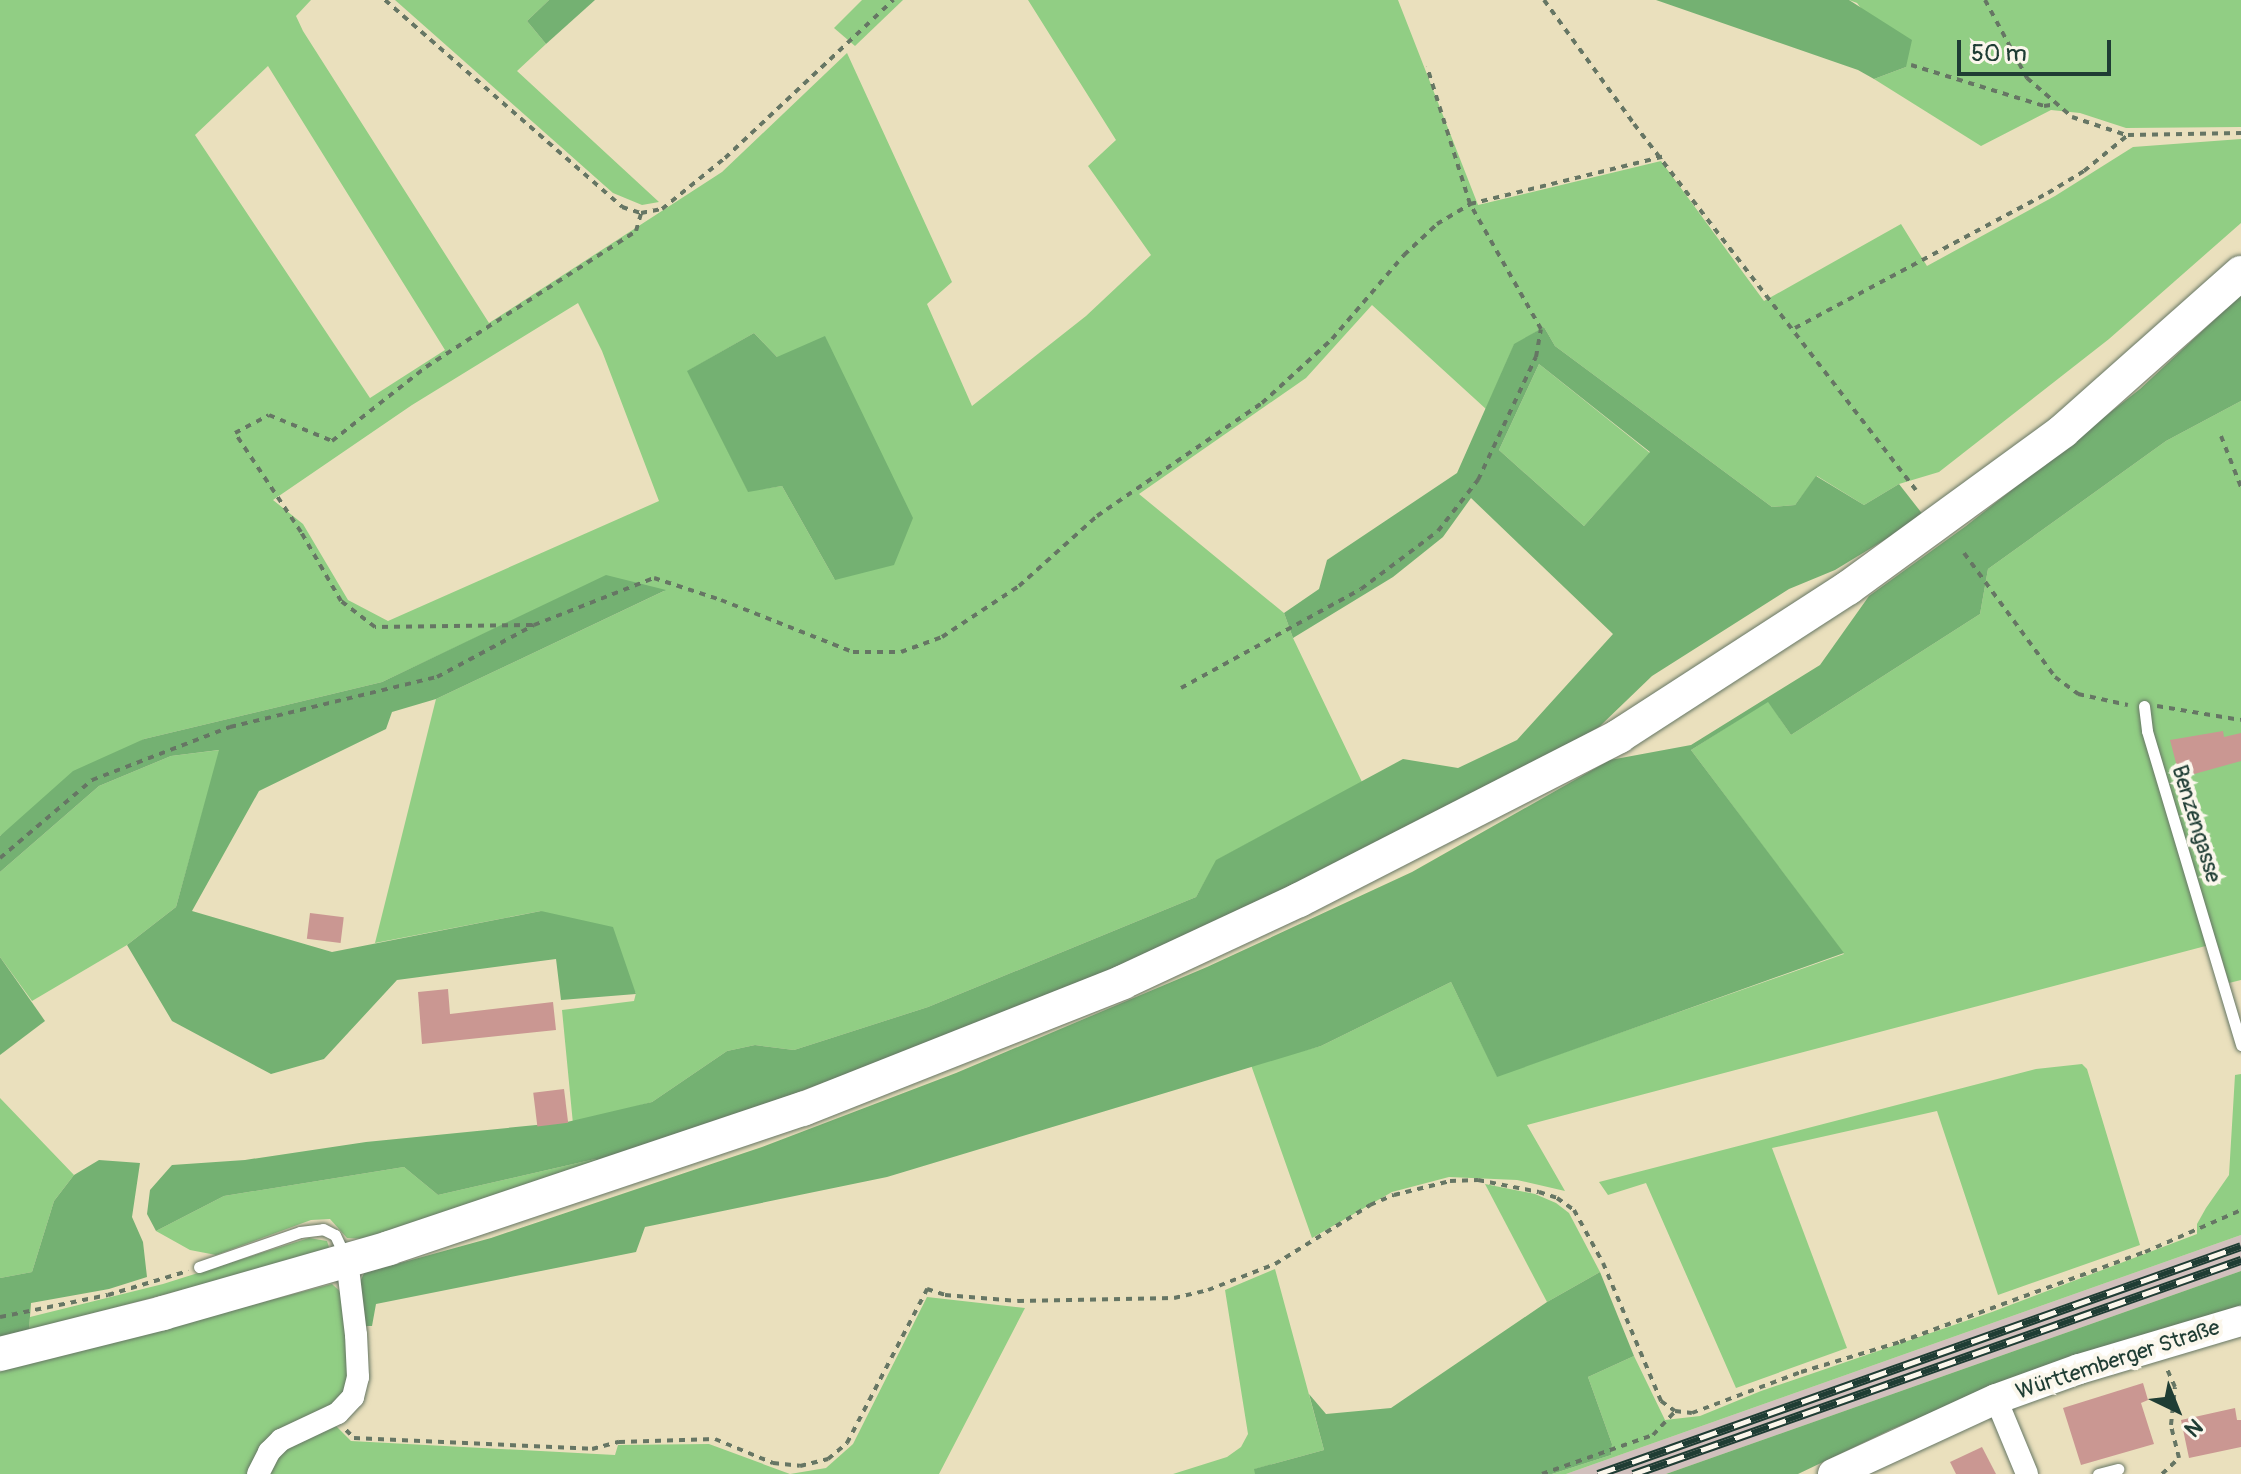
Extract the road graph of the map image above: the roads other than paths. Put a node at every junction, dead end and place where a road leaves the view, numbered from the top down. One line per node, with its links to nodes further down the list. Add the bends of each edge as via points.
1 (2241, 273): 4 (main road, via 2063,431 1848,588 1619,736 1473,814 1123,982 803,1109)
2 (2144, 706): 3 (lane, Benzengasse)
3 (2241, 1045)
4 (347, 1260): 5 (lane, via 335,1235 323,1229); 7 (main road); 10 (street, via 358,1377 353,1397 332,1416 281,1440)
5 (199, 1267)
6 (2241, 1321): 8 (main road, Württemberger Straße)
7 (0, 1354)
8 (1996, 1399): 11 (main road, Württemberger Straße); 12 (street, Württemberger Straße)
9 (2118, 1469): 13 (lane)
10 (258, 1474)
11 (1833, 1474)
12 (2027, 1474)
13 (2098, 1474)

